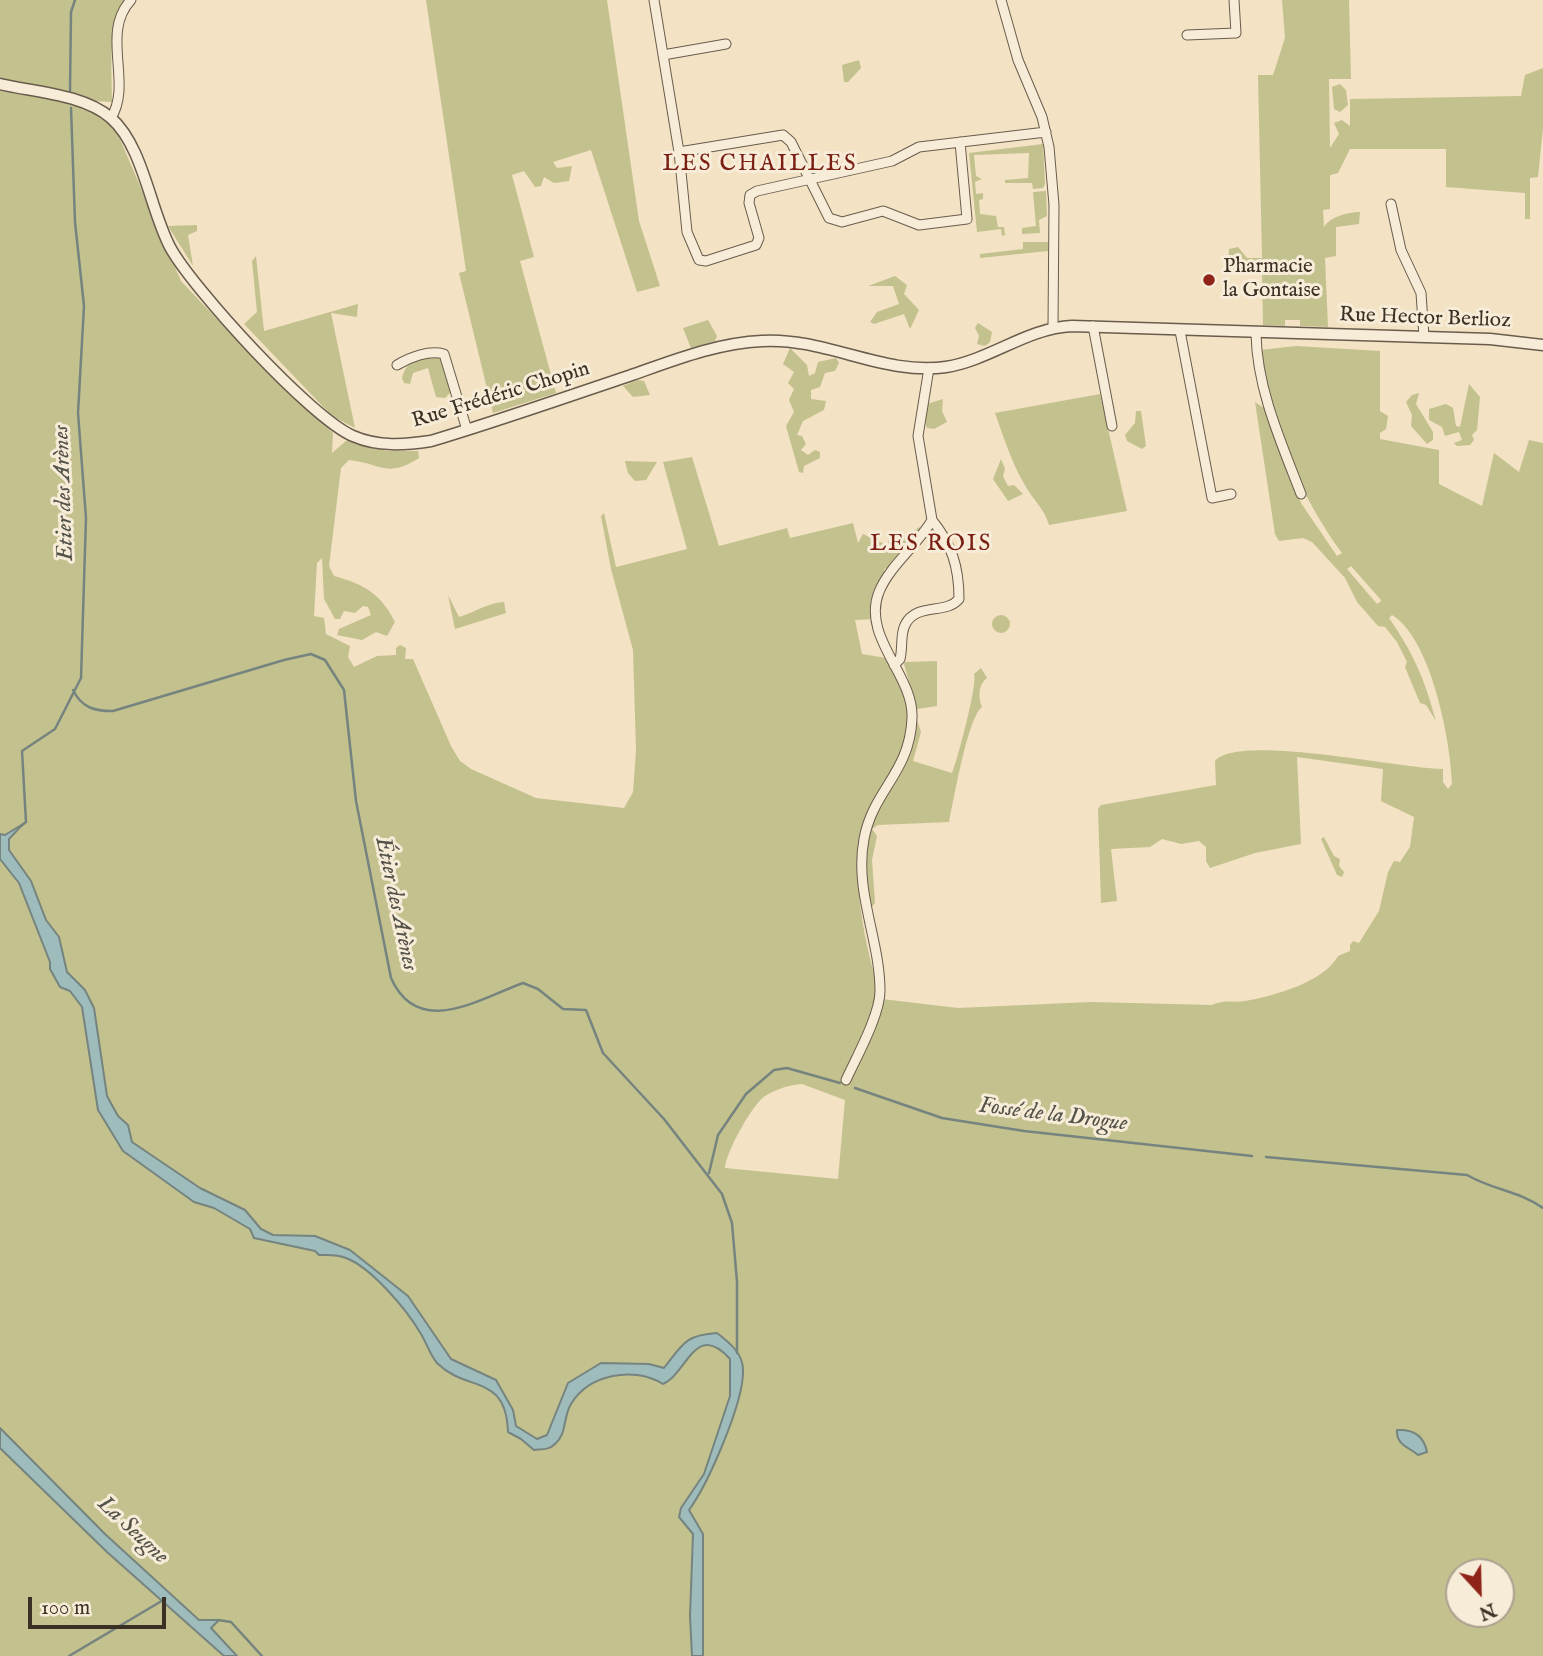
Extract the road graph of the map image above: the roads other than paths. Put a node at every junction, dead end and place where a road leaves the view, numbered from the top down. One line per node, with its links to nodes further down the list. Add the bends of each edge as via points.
1 (131, 0): 9 (street, via 119,19 118,98)
2 (654, 0): 7 (street)
3 (1001, 0): 10 (street)
4 (1234, 0): 5 (street, via 1236,33)
5 (1186, 35)
6 (726, 44): 7 (street)
7 (663, 55): 12 (street)
8 (0, 84): 9 (street, via 78,101)
9 (111, 118): 24 (street, Rue Frédéric Chopin, via 131,146 161,228 180,263 314,411 353,436 379,443 404,445)
10 (1046, 132): 11 (street); 16 (street, via 1054,205)
11 (960, 142): 13 (street, via 919,147 892,161); 13 (street, via 967,219 919,225 883,211 835,221 824,211)
12 (679, 152): 13 (street, via 783,135); 13 (street, via 687,232 699,260 756,245 759,238 750,195)
13 (808, 178)
14 (1391, 204): 19 (street, via 1401,250 1421,293)
15 (1093, 326): 16 (street, Rue Hector Berlioz); 17 (street, Rue Hector Berlioz); 23 (street)
16 (1053, 327): 22 (street, Rue Frédéric Chopin, via 959,363)
17 (1180, 331): 18 (street, Rue Hector Berlioz); 25 (street, via 1212,498)
18 (1256, 334): 19 (street, Rue Hector Berlioz); 26 (street, via 1256,360 1265,396)
19 (1424, 337): 20 (street, Rue Hector Berlioz)
20 (1543, 345)
21 (397, 365): 24 (street, via 435,351 444,354)
22 (929, 368): 24 (street, Rue Frédéric Chopin, via 785,340 735,343); 27 (street, via 918,436)
23 (1112, 426)
24 (467, 430)
25 (1231, 494)
26 (1301, 494)
27 (932, 520): 28 (street, via 878,593 880,633); 28 (street, via 955,556 959,599 919,611 909,619 902,633 900,659)
28 (894, 665): 29 (street, via 910,695 911,734 900,770 866,825 862,886 880,995)
29 (846, 1080)

